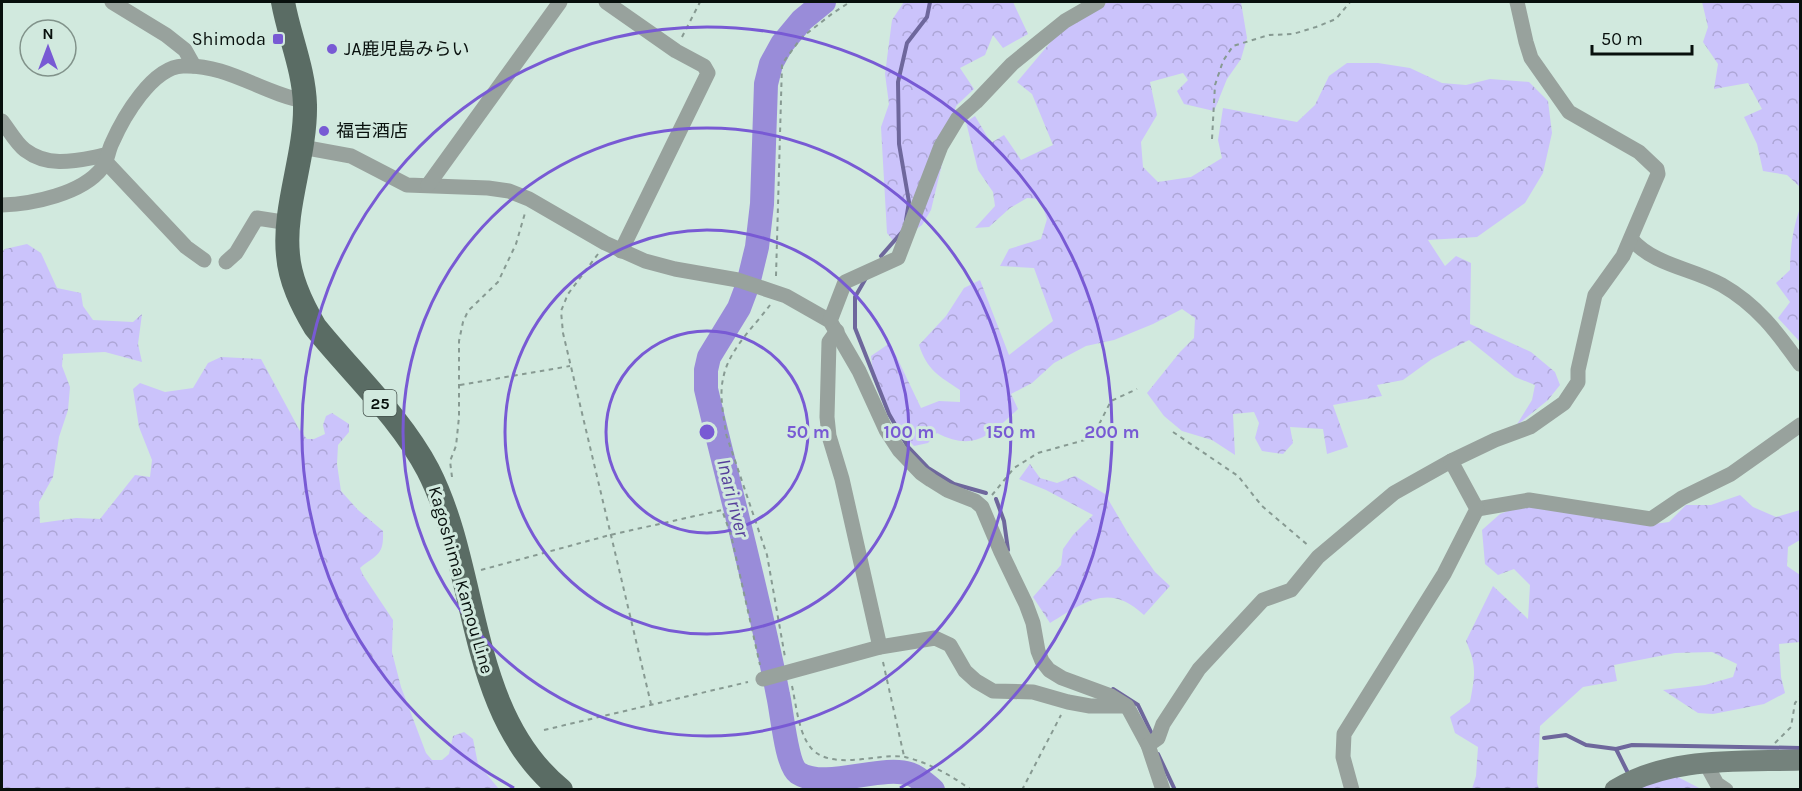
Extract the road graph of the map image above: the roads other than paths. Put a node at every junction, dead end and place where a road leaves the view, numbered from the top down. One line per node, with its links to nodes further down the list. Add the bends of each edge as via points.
1 (112, 2): 7 (street, via 166,34 185,51)
2 (283, 2): 8 (main road, Kagoshima Kamou Line / 25)
3 (560, 2): 12 (street)
4 (606, 2): 16 (street, via 704,66 708,73)
5 (1098, 2): 19 (street, via 1065,21 1012,64 958,118 941,146 898,258 845,282)
6 (1517, 2): 15 (street, via 1531,58 1569,111 1639,152 1658,169)
7 (194, 66): 8 (street, via 216,69 285,98); 11 (street, via 164,71 151,82 117,133)
8 (305, 101): 10 (main road, Kagoshima Kamou Line / 25)
9 (2, 121): 11 (street, via 23,149 47,161)
10 (302, 147): 12 (street, via 351,156 407,185); 14 (main road, Kagoshima Kamou Line / 25)
11 (106, 159): 13 (street, via 102,170 64,193 25,204); 17 (street, via 186,247)
12 (428, 185): 16 (street, via 508,191)
13 (2, 205)
14 (289, 223): 18 (street, via 257,218); 30 (main road, Kagoshima Kamou Line / 25, via 287,255 305,310 337,354 395,420 423,462 446,516 498,702 512,733 539,769)
15 (1631, 239): 20 (street, via 1650,255 1721,284 1747,302 1770,323); 22 (street, via 1595,295 1578,382 1564,403 1530,427)
16 (621, 251): 19 (street, via 645,261 738,280 776,293 803,305)
17 (204, 260)
18 (226, 262)
19 (833, 326): 24 (street, via 828,342 829,436); 26 (street, via 899,450 931,480 982,507 1026,604 1042,661 1062,678)
20 (1800, 364)
21 (1800, 425): 23 (street, via 1731,474 1682,498 1651,519 1529,500)
22 (1451, 461): 23 (street); 27 (street, via 1394,493 1320,555 1291,590 1263,600 1199,669 1158,738)
23 (1477, 509): 32 (street, via 1444,574 1344,734 1343,757)
24 (880, 647): 25 (street); 26 (street, via 940,639 950,645 965,671 993,692 1033,692 1090,706)
25 (764, 679)
26 (1127, 706): 27 (street)
27 (1148, 745): 31 (street)
28 (1800, 760): 29 (main road)
29 (1706, 764): 33 (main road, via 1655,771); 34 (street, via 1717,784)
30 (561, 789)
31 (1163, 789)
32 (1352, 789)
33 (1615, 789)
34 (1726, 789)

